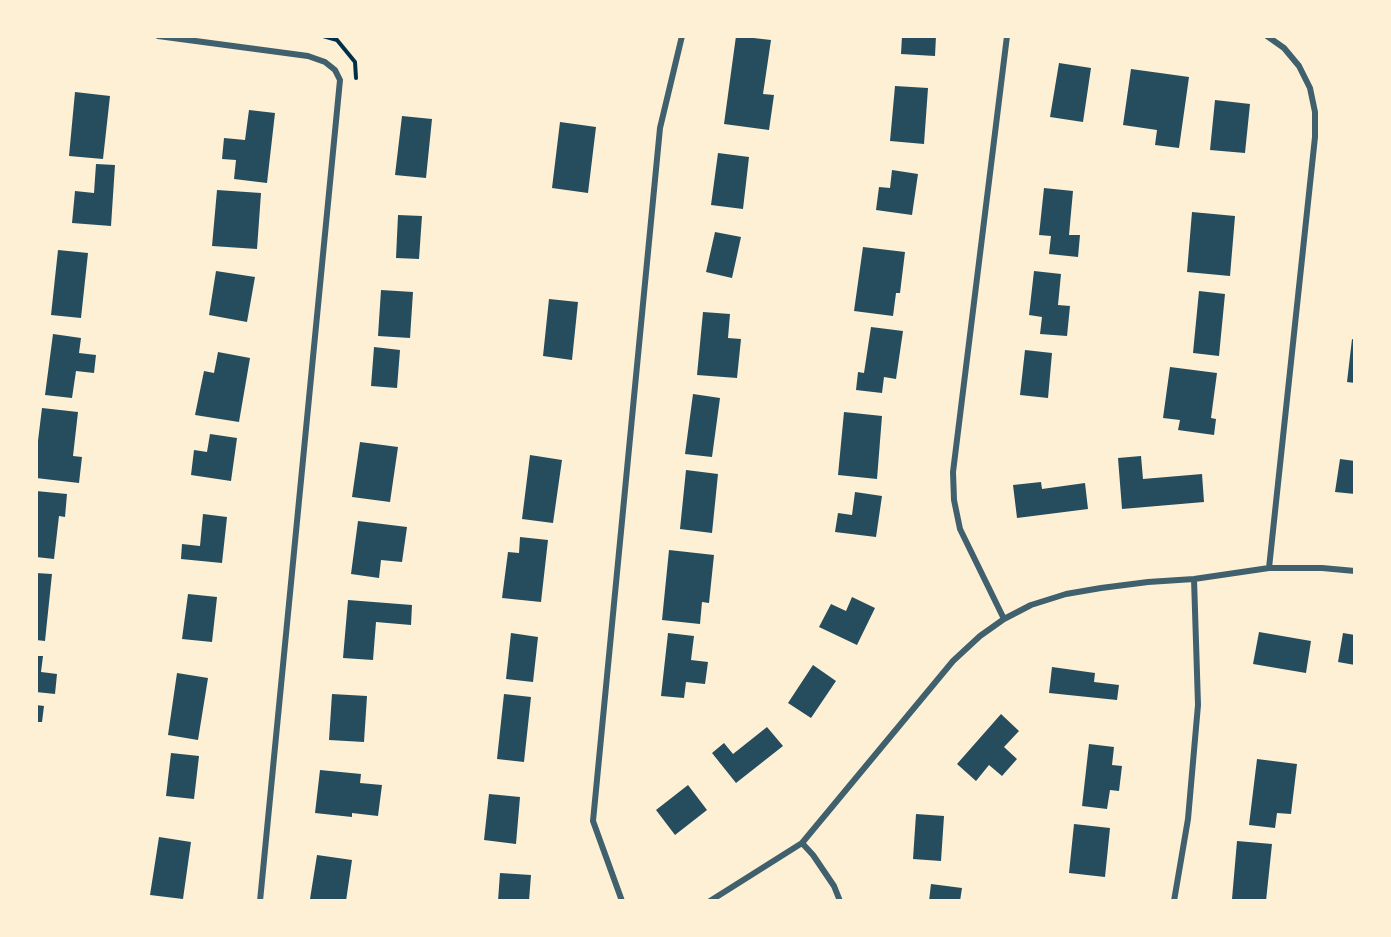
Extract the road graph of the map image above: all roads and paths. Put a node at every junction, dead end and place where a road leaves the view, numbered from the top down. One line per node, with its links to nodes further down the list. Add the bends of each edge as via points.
1 (158, 36): 10 (street, via 308,56 325,62 339,80)
2 (682, 36): 11 (street, via 660,128 593,821)
3 (1007, 36): 8 (street, via 953,472 960,530)
4 (1267, 36): 5 (street, via 1299,66 1310,88 1315,112)
5 (1269, 568): 6 (street); 7 (street)
6 (1355, 572)
7 (1194, 579): 8 (street, via 1066,594 1031,605); 14 (street, via 1198,705 1188,819)
8 (1004, 620): 9 (street, via 953,661)
9 (802, 843): 12 (street); 13 (street, via 834,886)
10 (260, 901)
11 (622, 901)
12 (710, 901)
13 (840, 901)
14 (1174, 901)

